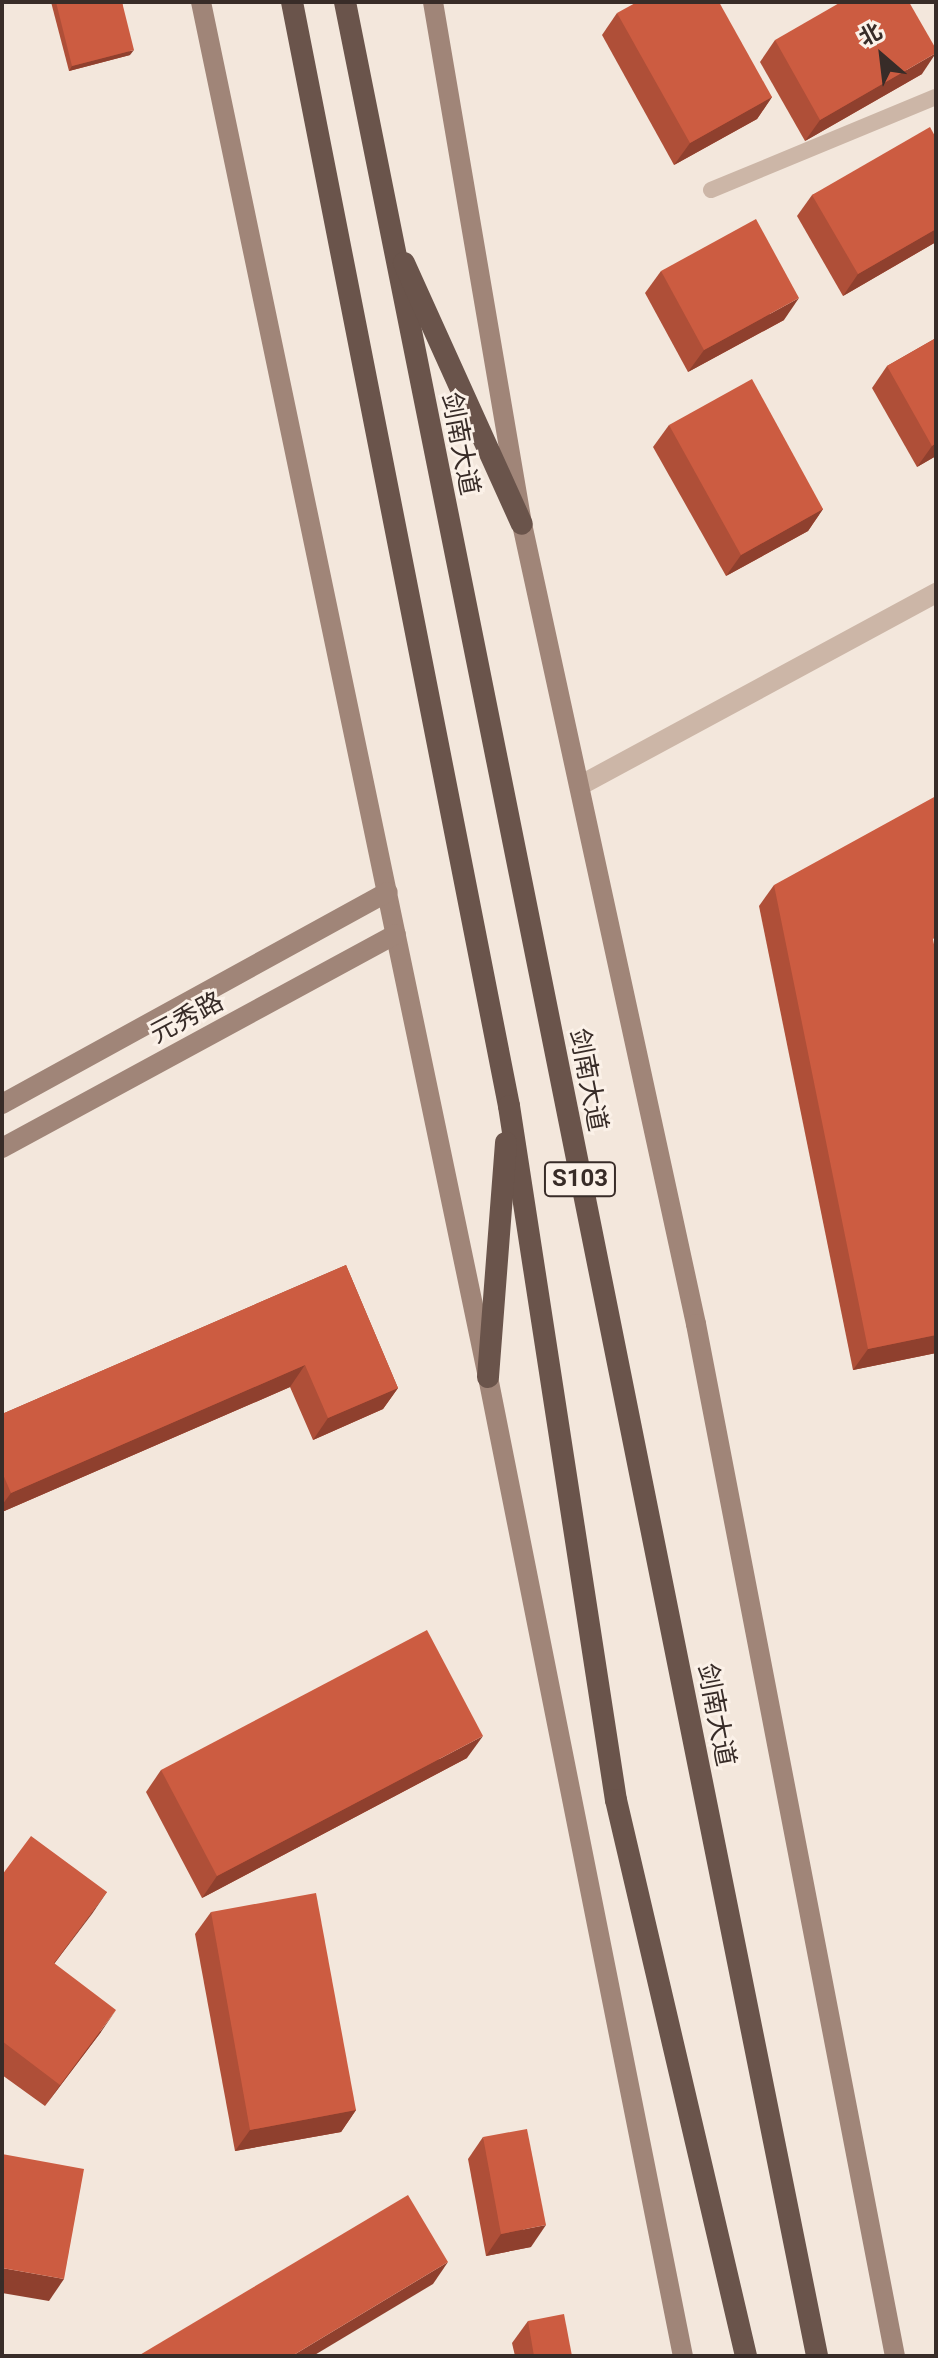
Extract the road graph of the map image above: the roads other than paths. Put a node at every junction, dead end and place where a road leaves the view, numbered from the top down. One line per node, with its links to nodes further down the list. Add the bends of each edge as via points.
1 (201, 2): 11 (main road)
2 (292, 2): 14 (highway, S103)
3 (345, 2): 7 (highway, 剑南大道 / S103)
4 (433, 2): 8 (main road)
5 (936, 97): 6 (lane)
6 (711, 190)
7 (388, 227): 8 (highway); 19 (highway, 剑南大道 / S103)
8 (522, 524): 10 (main road)
9 (936, 593): 10 (street)
10 (581, 785): 20 (main road, via 696,1324)
11 (387, 892): 12 (main road); 13 (main road, 元秀路)
12 (396, 934): 15 (main road, 元秀路); 16 (main road)
13 (2, 1104)
14 (509, 1106): 16 (highway); 18 (highway, S103, via 616,1800)
15 (2, 1148)
16 (488, 1377): 17 (main road)
17 (683, 2356)
18 (746, 2356)
19 (817, 2356)
20 (895, 2356)

